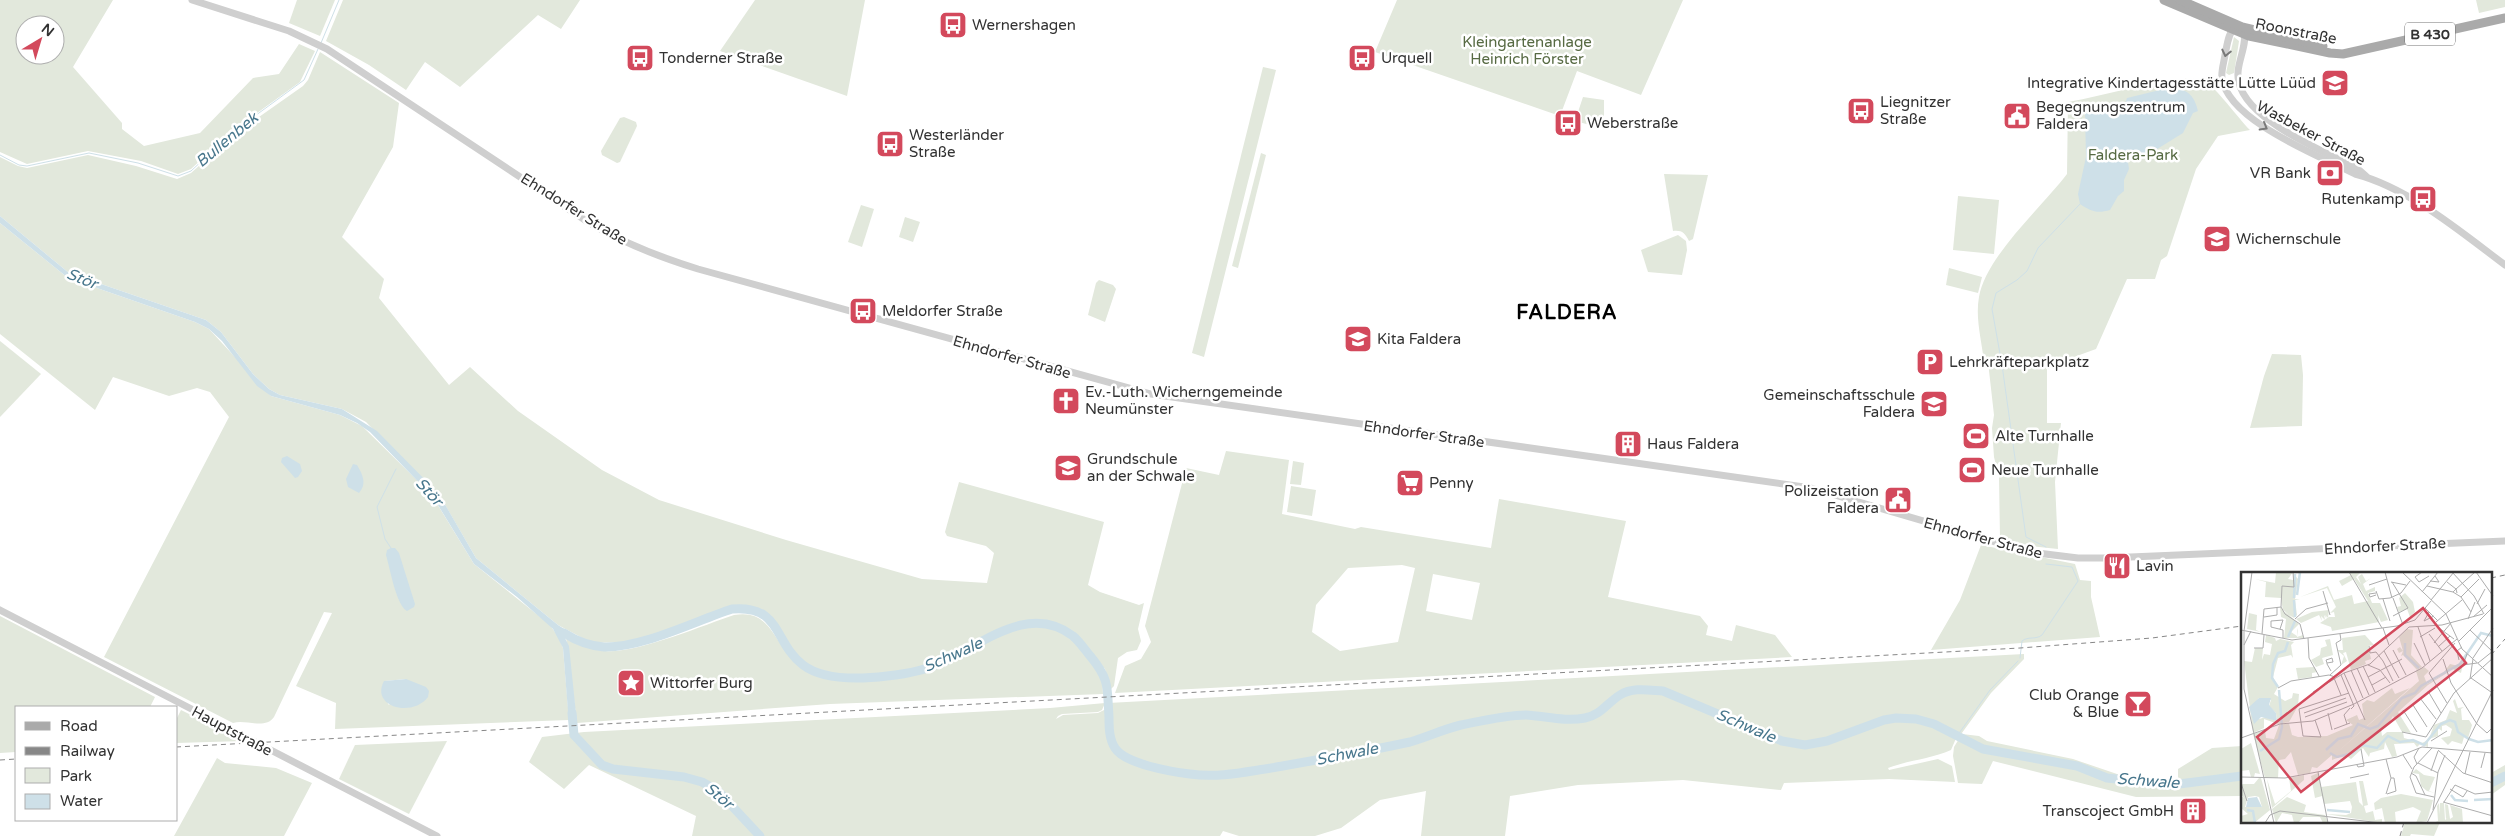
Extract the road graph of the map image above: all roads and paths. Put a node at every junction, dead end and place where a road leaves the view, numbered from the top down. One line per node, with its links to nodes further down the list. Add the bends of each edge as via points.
1 (192, 0): 8 (street, Ehndorfer Straße, via 240,14 327,49 588,222 646,253 1151,394 1811,488 1994,543 2052,556 2107,558)
2 (2164, 0): 5 (main road, B 430)
3 (2180, 0): 5 (main road, B 430)
4 (2505, 18): 5 (main road, Roonstraße / B 430, via 2343,54 2304,50)
5 (2239, 29): 6 (street, Wasbeker Straße, via 2238,78 2254,108 2269,120 2357,168); 6 (street, Wasbeker Straße, one-way to 6, via 2222,77 2244,113 2265,128)
6 (2366, 177): 7 (street, Wasbeker Straße, via 2447,221)
7 (2505, 265)
8 (2505, 541)
9 (0, 610): 10 (street, Hauptstraße)
10 (437, 836)

